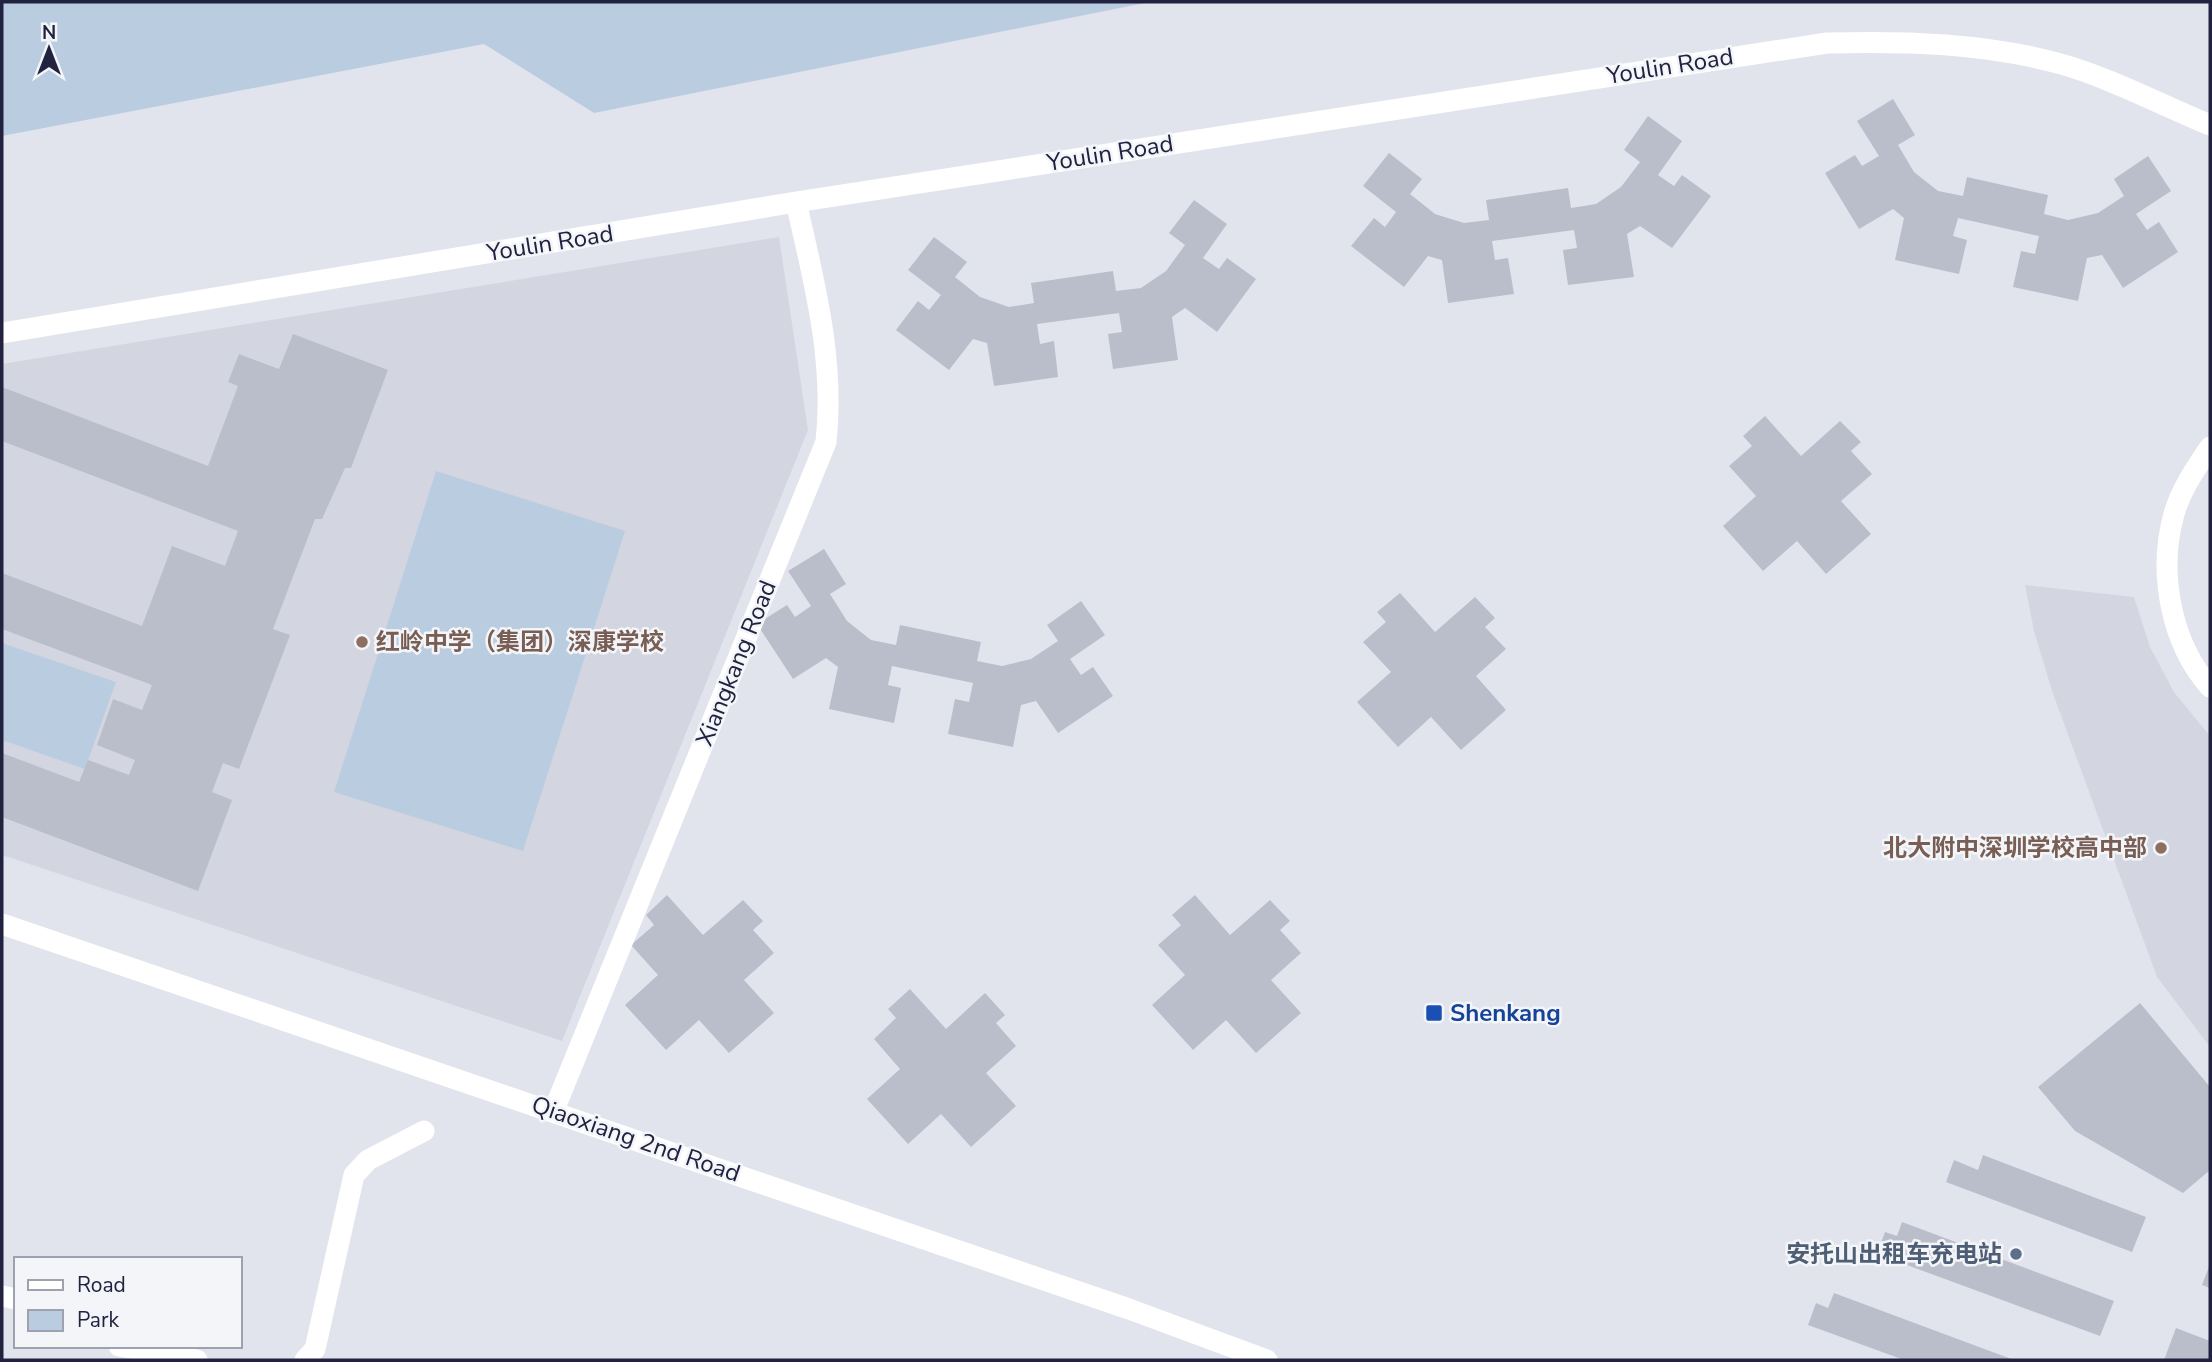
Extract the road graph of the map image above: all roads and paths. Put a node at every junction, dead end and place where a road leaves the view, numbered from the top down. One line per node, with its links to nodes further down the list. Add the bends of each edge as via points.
1 (2210, 125): 2 (street, Youlin Road, via 2062,64 1918,42 1827,43)
2 (796, 202): 3 (street, Youlin Road); 7 (street, Xiangkang Road, via 826,351 831,401 826,442)
3 (2, 333)
4 (2210, 447): 5 (street, via 2188,480 2174,514 2168,555 2169,596 2178,634)
5 (2210, 687)
6 (2, 924): 7 (street, Qiaoxiang 2nd Road)
7 (554, 1110): 12 (street, Qiaoxiang 2nd Road)
8 (424, 1131): 11 (street, via 368,1160 354,1175 315,1349)
9 (130, 1348): 10 (street)
10 (197, 1360)
11 (305, 1360)
12 (1267, 1360)

